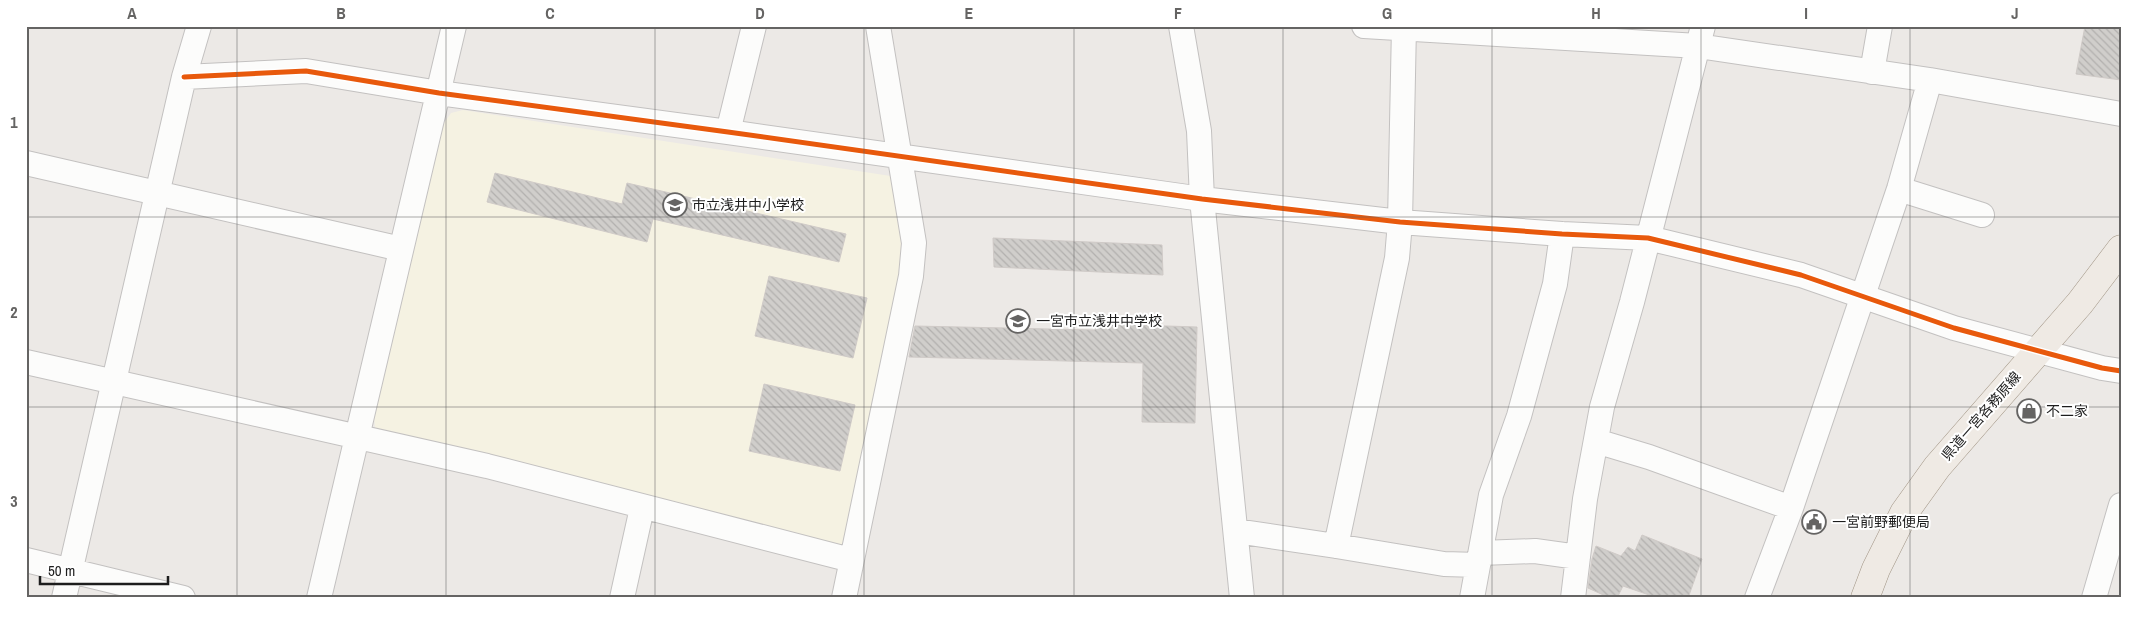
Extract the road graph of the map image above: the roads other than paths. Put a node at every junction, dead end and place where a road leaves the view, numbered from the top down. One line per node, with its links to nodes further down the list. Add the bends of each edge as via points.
1 (199, 26): 11 (street)
2 (454, 26): 13 (street)
3 (754, 26): 15 (street)
4 (878, 26): 16 (street)
5 (1364, 26): 8 (street)
6 (1880, 26): 10 (street)
7 (1176, 27): 20 (street, via 1199,131)
8 (1404, 28): 9 (street); 22 (street)
9 (1700, 36): 10 (street); 24 (street)
10 (1872, 72): 12 (street)
11 (184, 77): 13 (street, via 306,71); 19 (street)
12 (1930, 80): 14 (street); 18 (street)
13 (439, 93): 15 (street); 25 (street)
14 (2121, 114)
15 (728, 132): 16 (street)
16 (900, 157): 20 (street); 42 (street, via 914,243 911,276)
17 (26, 163): 19 (street)
18 (1899, 189): 21 (street); 27 (street)
19 (157, 193): 25 (street); 31 (street)
20 (1202, 199): 22 (street); 37 (street)
21 (1982, 215)
22 (1400, 222): 23 (street); 38 (street, via 1397,258)
23 (1562, 234): 24 (street); 40 (street, via 1556,284 1518,416 1491,495)
24 (1648, 238): 27 (street, via 1801,275); 33 (street, via 1602,407)
25 (401, 249): 32 (street)
26 (2121, 249): 28 (main road, 県道一宮各務原線)
27 (1861, 296): 28 (street); 36 (street)
28 (2037, 352): 30 (street); 53 (main road, 県道一宮各務原線, via 1937,466 1904,513)
29 (26, 362): 31 (street)
30 (2121, 370)
31 (113, 382): 32 (street); 43 (street)
32 (356, 438): 35 (street, via 487,466); 46 (street)
33 (1596, 441): 36 (street); 39 (street)
34 (2121, 505): 54 (street)
35 (642, 508): 42 (street); 47 (street)
36 (1791, 508): 52 (street)
37 (1236, 531): 38 (street); 49 (street)
38 (1336, 546): 40 (street, via 1444,564)
39 (1578, 557): 40 (street, via 1535,551); 51 (street)
40 (1479, 559): 50 (street)
41 (26, 560): 43 (street)
42 (851, 560): 48 (street)
43 (70, 571): 44 (street); 45 (street)
44 (64, 598)
45 (183, 598)
46 (319, 598)
47 (622, 598)
48 (844, 598)
49 (1242, 598)
50 (1472, 598)
51 (1573, 598)
52 (1757, 598)
53 (1865, 598)
54 (2094, 598)

